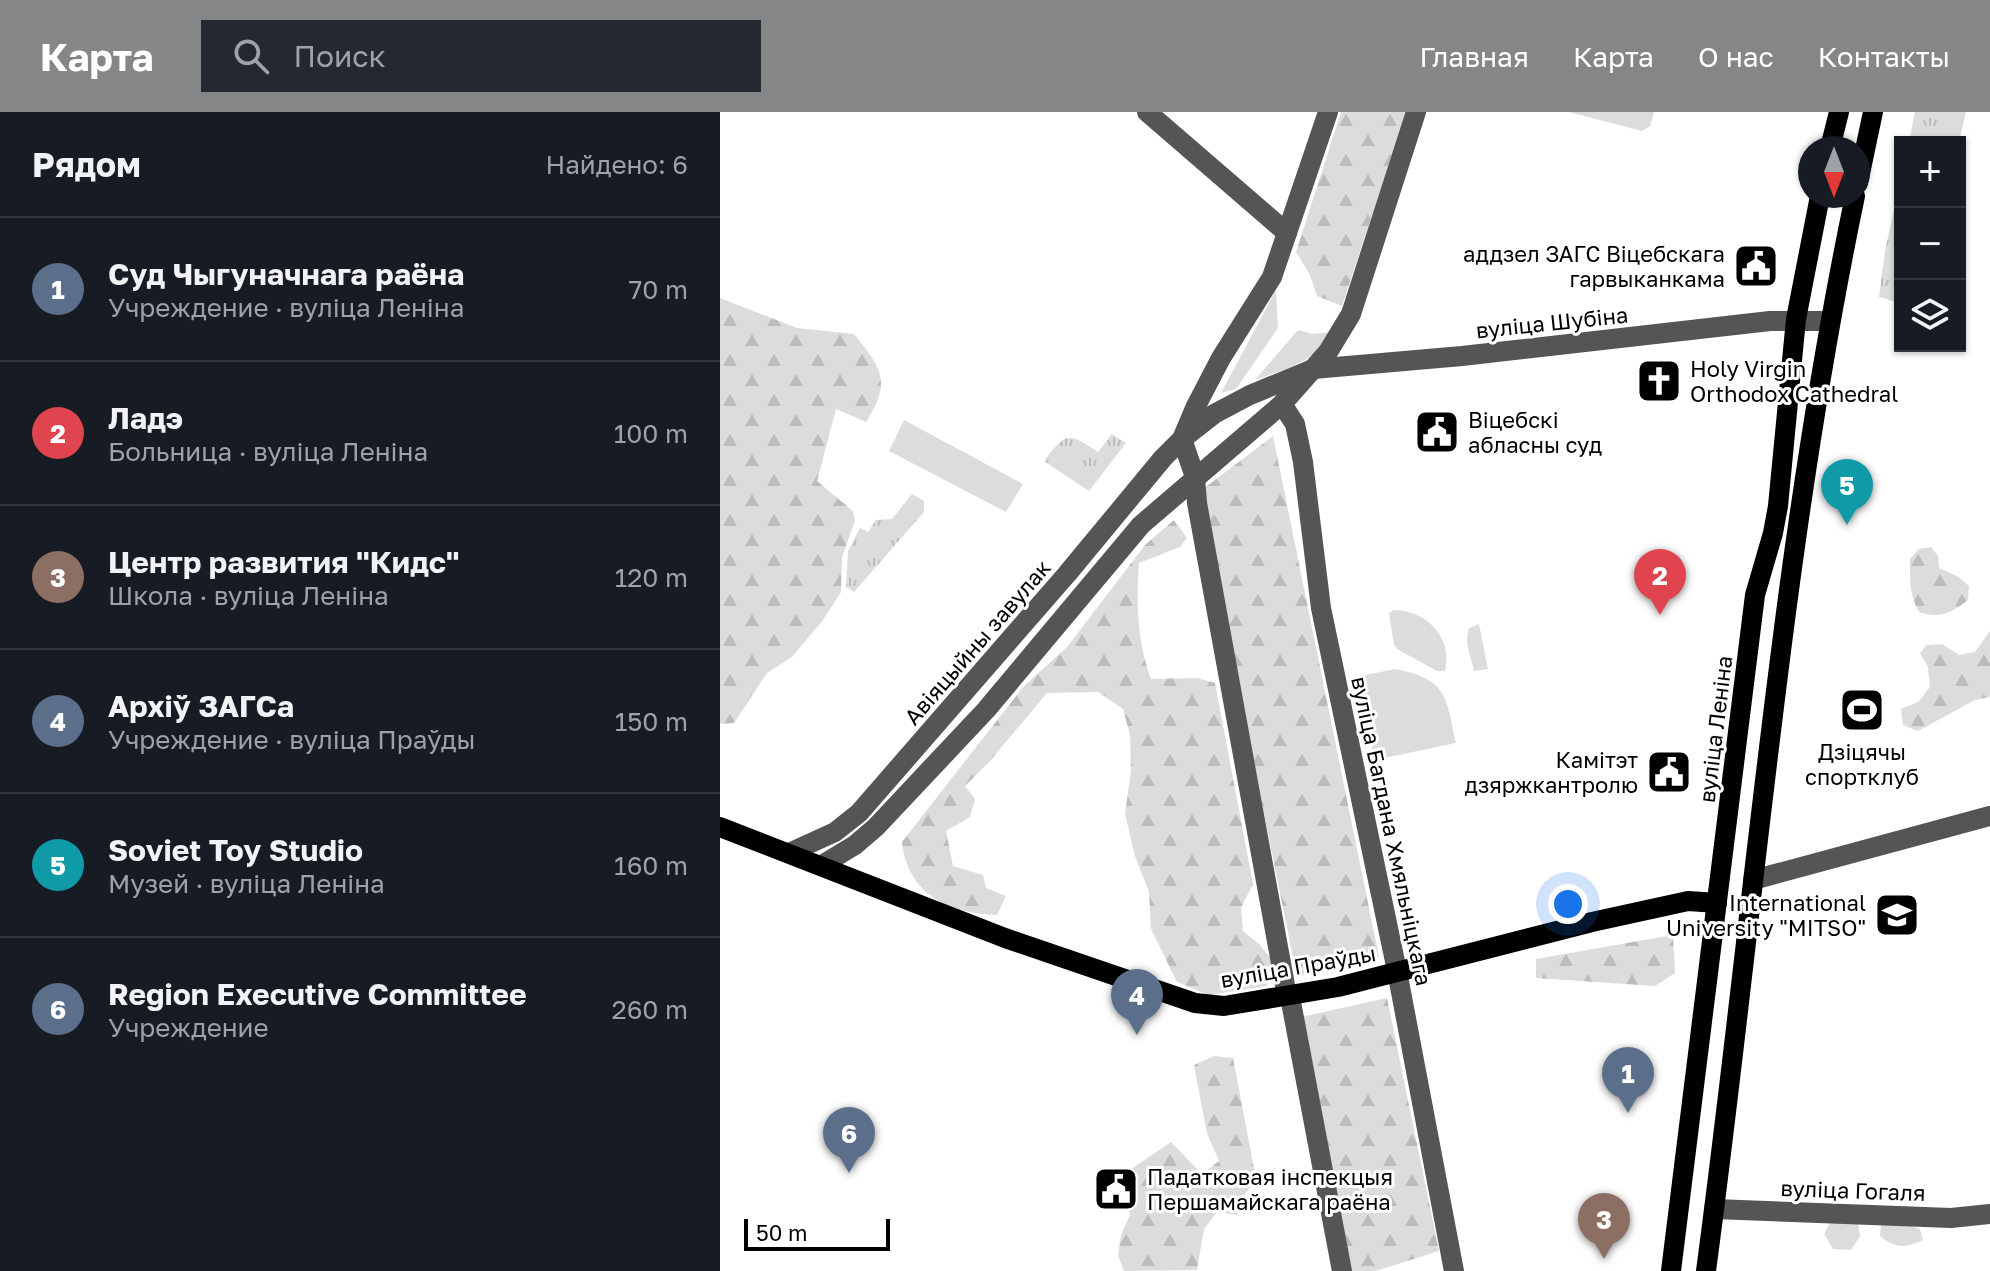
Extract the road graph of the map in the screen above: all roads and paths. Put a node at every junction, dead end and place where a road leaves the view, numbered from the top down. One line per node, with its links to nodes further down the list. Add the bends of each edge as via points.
1 (1147, 112): 10 (street)
2 (1328, 112): 10 (street)
3 (1416, 112): 13 (street, via 1351,314)
4 (1839, 112): 6 (main road)
5 (1873, 112): 7 (main road)
6 (1833, 136)
7 (1868, 136)
8 (1818, 208): 11 (main road, вуліца Леніна)
9 (1853, 208): 12 (main road)
10 (1287, 233): 15 (street, via 1272,277 1221,358)
11 (1796, 319): 12 (street, вуліца Шубіна); 13 (street, вуліца Шубіна); 22 (main road, вуліца Леніна, via 1778,506 1755,595)
12 (1829, 321): 21 (main road)
13 (1313, 369): 14 (street); 15 (street, via 1214,414)
14 (1282, 404): 16 (street); 23 (street, вуліца Багдана Хмяльніцкага, via 1295,424 1321,608)
15 (1182, 439): 16 (street); 19 (street, Авіяцыйны завулак, via 859,813 835,832)
16 (1195, 477): 20 (street, via 1141,525 986,710 876,827); 24 (street)
17 (1990, 816): 21 (street)
18 (720, 827): 19 (main road, вуліца Праўды)
19 (789, 853): 20 (main road, вуліца Праўды)
20 (822, 865): 24 (main road, вуліца Праўды, via 1005,938 1195,1003 1224,1006)
21 (1753, 880): 25 (main road)
22 (1717, 903): 23 (main road, вуліца Праўды, via 1688,901); 29 (main road, вуліца Леніна)
23 (1397, 971): 24 (main road, вуліца Праўды); 28 (street, вуліца Багдана Хмяльніцкага)
24 (1287, 996): 27 (street)
25 (1714, 1209): 26 (street, вуліца Гогаля, via 1951,1218); 30 (main road)
26 (1990, 1214)
27 (1342, 1271)
28 (1454, 1271)
29 (1671, 1271)
30 (1706, 1271)

